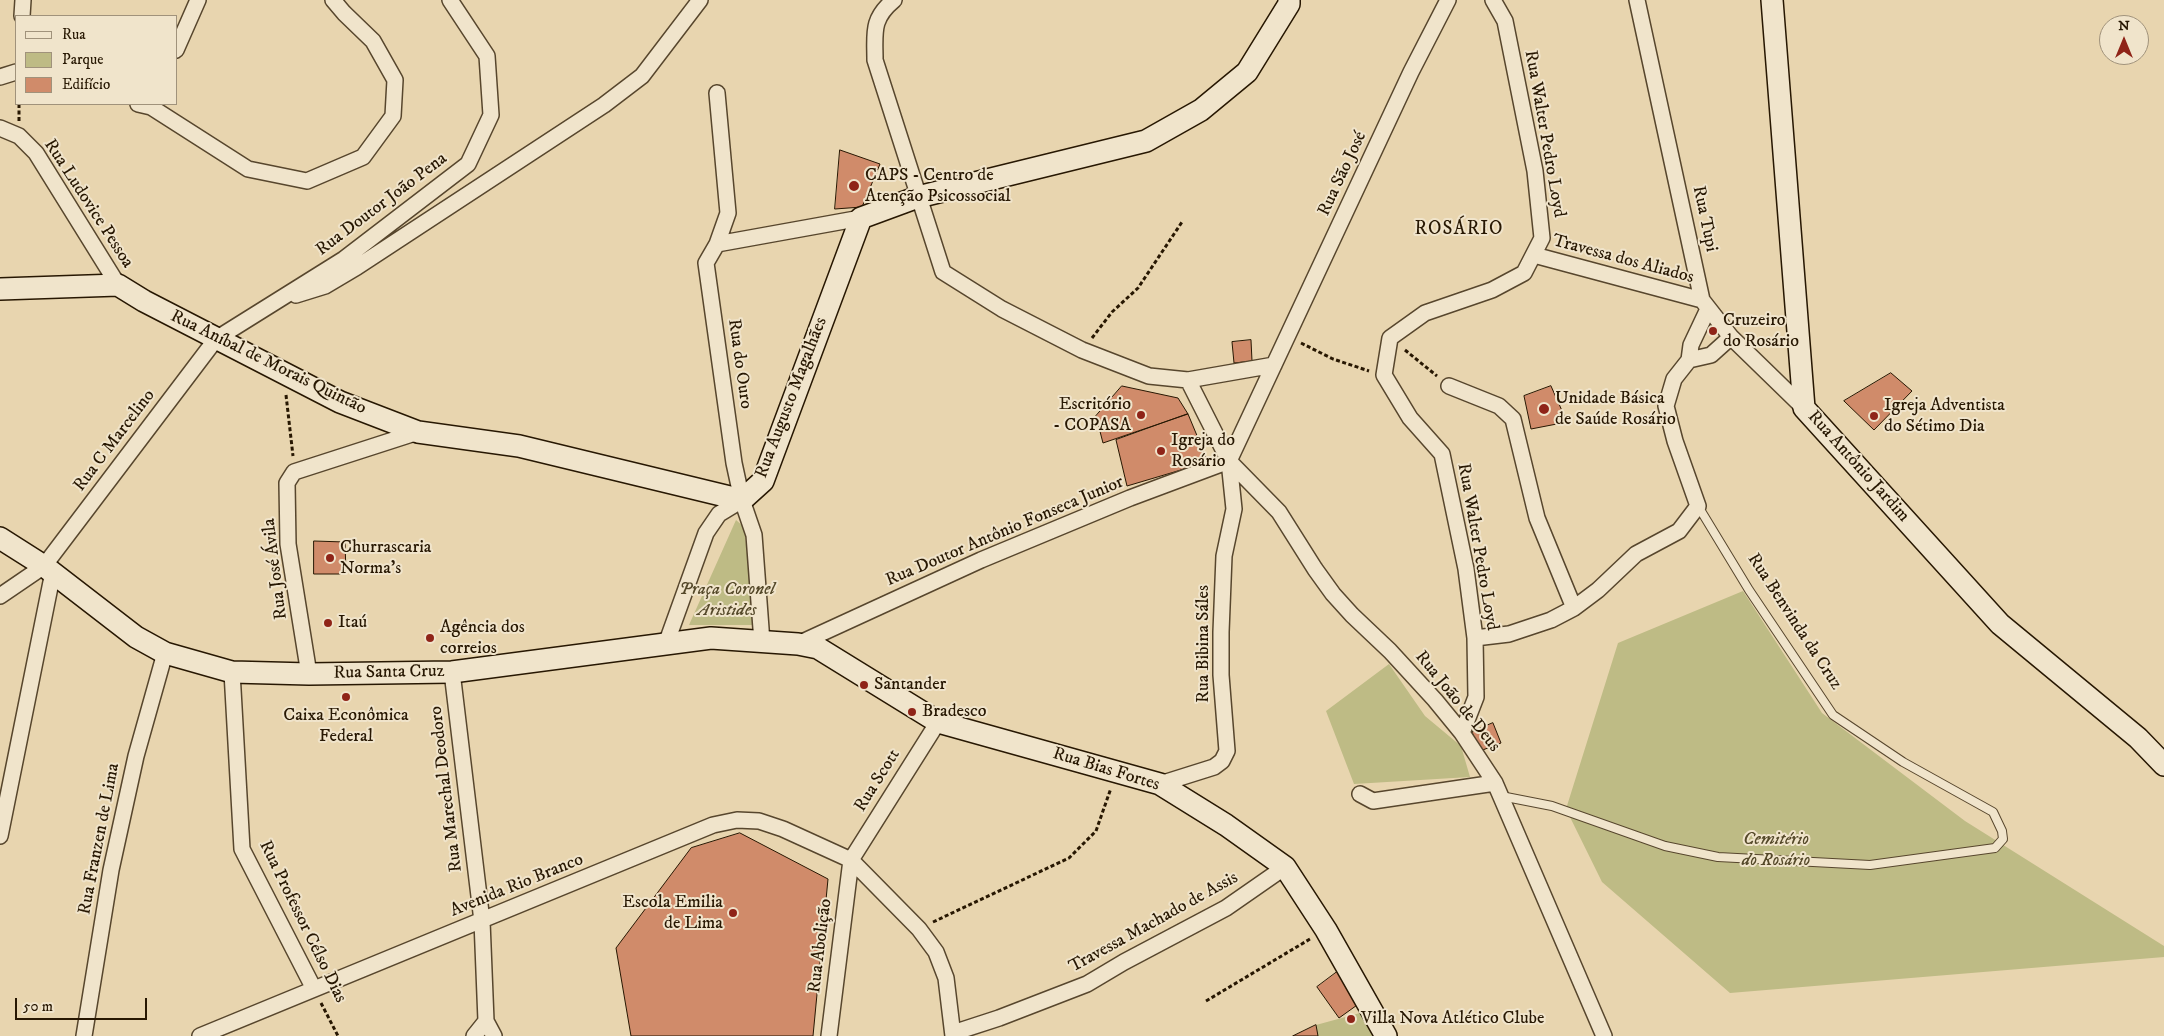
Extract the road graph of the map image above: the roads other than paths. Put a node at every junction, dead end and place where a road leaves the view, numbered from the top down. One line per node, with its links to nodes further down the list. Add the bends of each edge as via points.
1 (23, 0): 12 (street)
2 (198, 0): 13 (street)
3 (333, 0): 17 (street, via 373,41 395,80 393,116 363,157 307,181 248,168)
4 (450, 0): 25 (street, Rua Doutor João Pena, via 487,56 491,115 468,164 344,259)
5 (700, 0): 25 (street, via 642,76 604,105 326,286)
6 (894, 0): 19 (street, via 886,6 875,24 875,60)
7 (1290, 0): 19 (street, via 1248,72 1201,110 1146,141)
8 (1448, 0): 30 (street, Rua São José)
9 (1493, 0): 22 (street, Rua Walter Pedro Loyd, via 1505,21 1535,171 1542,238)
10 (1637, 0): 26 (street, Rua Tupi)
11 (1772, 0): 33 (street, Rua Antônio Jardim)
12 (22, 15)
13 (178, 45)
14 (15, 72): 15 (street)
15 (0, 76)
16 (717, 93): 21 (street, Rua do Ouro, via 728,213)
17 (147, 105)
18 (0, 128): 23 (street, Rua Ludovice Pessoa, via 19,136 36,153)
19 (918, 197): 20 (street); 31 (street, via 943,272 1002,309 1082,350 1149,376)
20 (861, 218): 21 (street); 36 (street, Rua Augusto Magalhães, via 763,481)
21 (717, 244): 36 (street, Rua do Ouro, via 706,263)
22 (1534, 256): 26 (street, Travessa dos Aliados); 42 (street, Rua Walter Pedro Loyd, via 1524,273 1492,290 1425,313 1390,338 1384,375 1410,418 1442,454 1466,569)
23 (118, 285): 24 (street); 28 (street, Rua Aníbal de Morais Quintão)
24 (0, 289)
25 (276, 302): 28 (street, Rua Doutor João Pena)
26 (1705, 305): 27 (street, Rua Tupi); 29 (street, Rua Benvinda da Cruz)
27 (1731, 337): 29 (street, via 1711,355); 33 (street, Rua Tupi)
28 (216, 339): 34 (street, Rua Aníbal de Morais Quintão, via 340,402); 39 (street, Rua C Marcelino)
29 (1689, 360): 37 (street, Rua Benvinda da Cruz, via 1674,379 1666,406)
30 (1274, 365): 31 (street); 35 (street, Rua São José)
31 (1188, 380): 35 (street)
32 (1449, 386): 41 (street, via 1499,406 1513,419 1537,518)
33 (1804, 408): 52 (street, Rua Antônio Jardim, via 2000,624)
34 (418, 432): 36 (street, Rua Aníbal de Morais Quintão, via 519,446); 49 (street, Rua José Ávila, via 294,472 287,483 288,544)
35 (1229, 461): 45 (street, Rua Doutor Antônio Fonseca Junior, via 981,560); 51 (street, Rua João de Deus, via 1279,512 1333,594 1390,651); 55 (street, Rua Bibina Sáles, via 1234,509 1224,556 1221,632 1227,751 1222,762 1214,767)
36 (742, 500): 43 (street, Rua do Ouro, via 754,535); 44 (street, Rua Augusto Magalhães, via 719,514 706,533)
37 (1698, 506): 41 (street, via 1679,531 1636,554); 56 (lane, Rua Benvinda da Cruz, via 1749,590 1833,715 1903,762 1993,812 2003,839 1995,848 1870,865 1718,857 1665,846)
38 (0, 538): 39 (street, Rua Santa Cruz)
39 (49, 569): 40 (street); 46 (street, Rua Santa Cruz, via 136,637); 58 (street)
40 (0, 596)
41 (1574, 608): 42 (street, via 1551,620 1509,634)
42 (1475, 638): 51 (street, Rua Walter Pedro Loyd, via 1476,697)
43 (762, 642): 44 (street, Rua Santa Cruz, via 711,638); 45 (street, Rua Bias Fortes)
44 (666, 644): 48 (street, Rua Santa Cruz)
45 (798, 644): 50 (street, Rua Bias Fortes, via 818,648)
46 (165, 652): 47 (street, Rua Santa Cruz); 65 (street, Rua Franzen de Lima, via 136,756 111,870)
47 (232, 672): 49 (street, Rua Santa Cruz); 62 (street, Rua Professor Célso Dias, via 242,849)
48 (452, 672): 49 (street, Rua Santa Cruz); 61 (street, Rua Marechal Deodoro)
49 (309, 674)
50 (938, 722): 55 (street, Rua Bias Fortes); 59 (street, Rua Scott)
51 (1462, 733): 56 (street, Rua João de Deus)
52 (2138, 738): 53 (street); 54 (street, Rua Antônio Jardim)
53 (2164, 740)
54 (2164, 766)
55 (1160, 784): 60 (street, Rua Bias Fortes, via 1226,825)
56 (1498, 790): 57 (street, via 1373,800); 71 (street, Rua João de Deus)
57 (1360, 794)
58 (0, 836)
59 (851, 860): 61 (street, Avenida Rio Branco, via 783,829 759,821 737,820 713,826); 64 (street, via 919,929 936,952 946,978); 69 (street, Rua Abolição)
60 (1285, 868): 64 (street, Travessa Machado de Assis, via 1226,908 1087,984); 70 (street, Rua Bias Fortes, via 1326,930)
61 (482, 921): 62 (street, Avenida Rio Branco); 63 (street, Rua Marechal Deodoro)
62 (314, 989): 66 (street, Avenida Rio Branco)
63 (486, 1021): 67 (street); 68 (street, Rua Marechal Deodoro)
64 (953, 1034)
65 (84, 1036)
66 (200, 1036)
67 (474, 1036)
68 (494, 1036)
69 (830, 1036)
70 (1386, 1036)
71 (1604, 1036)

